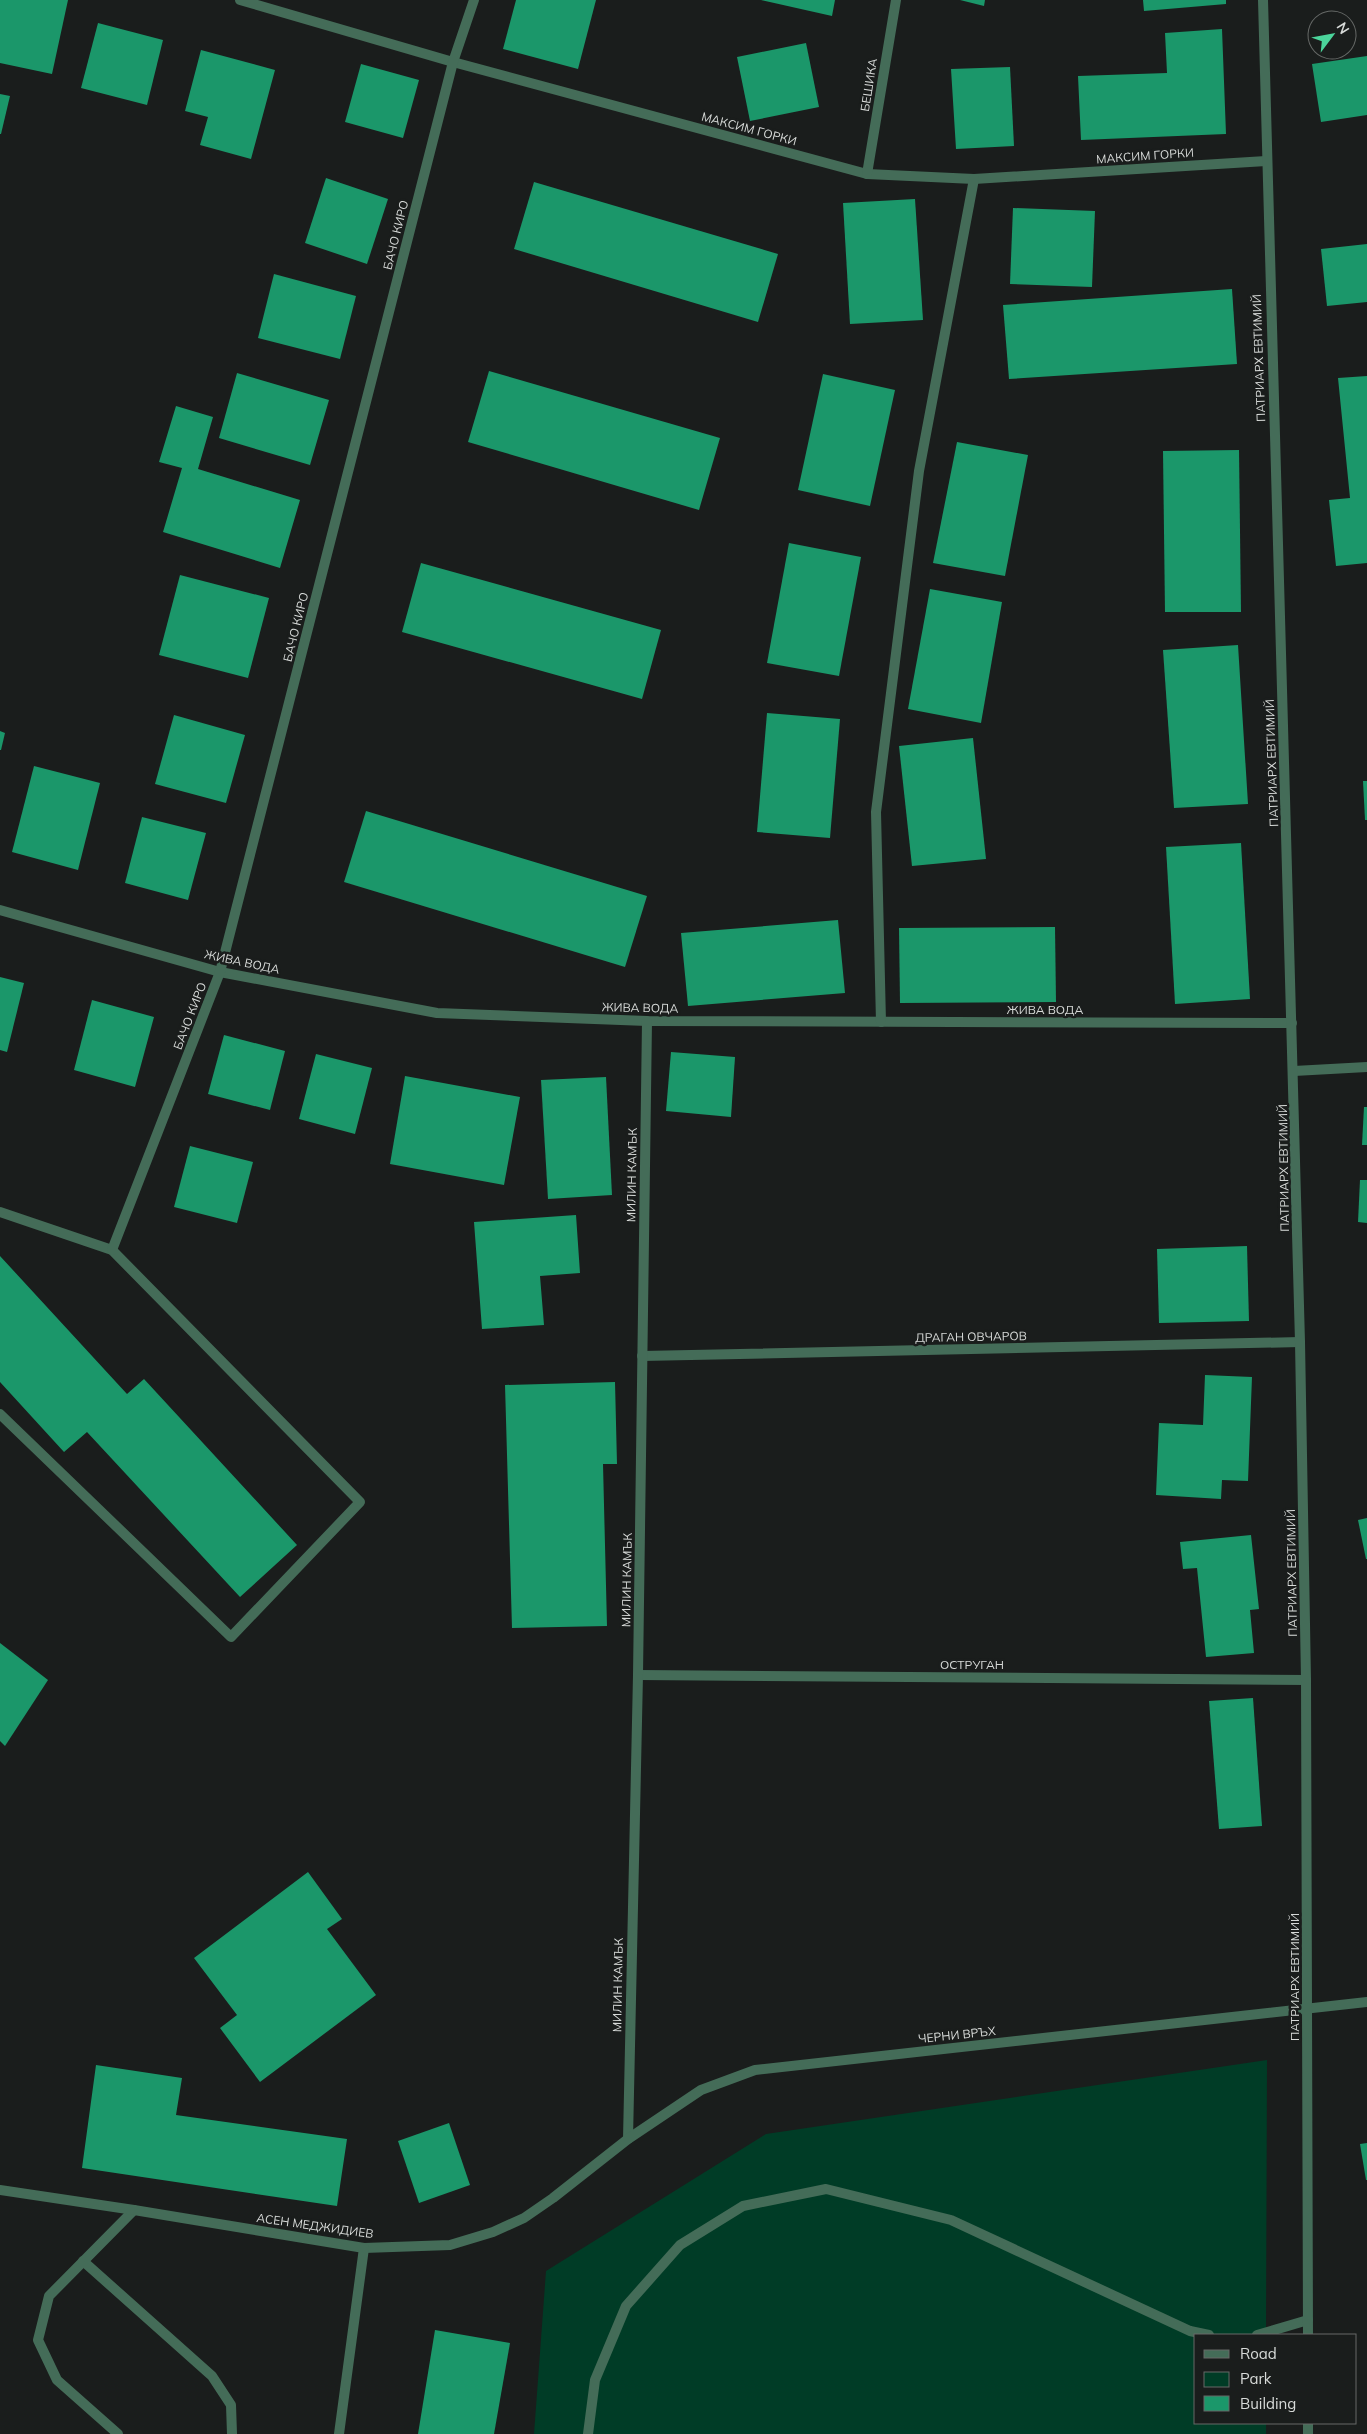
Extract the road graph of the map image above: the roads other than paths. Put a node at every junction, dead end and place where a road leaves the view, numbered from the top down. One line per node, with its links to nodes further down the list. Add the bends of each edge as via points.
1 (240, 0): 5 (street, МАКСИМ ГОРКИ)
2 (474, 0): 5 (street, БАЧО КИРО)
3 (896, 0): 7 (street, БЕШИКА)
4 (1263, 0): 6 (street, ПАТРИАРХ ЕВТИМИЙ)
5 (453, 62): 7 (street, МАКСИМ ГОРКИ); 10 (street, БАЧО КИРО)
6 (1266, 161): 8 (street, МАКСИМ ГОРКИ); 13 (street, ПАТРИАРХ ЕВТИМИЙ)
7 (867, 174): 8 (street, МАКСИМ ГОРКИ)
8 (974, 179): 12 (street, via 919,471 876,812)
9 (0, 910): 10 (street, ЖИВА ВОДА)
10 (220, 972): 11 (street, ЖИВА ВОДА, via 437,1013); 17 (street, БАЧО КИРО)
11 (647, 1021): 12 (street, ЖИВА ВОДА); 19 (street, МИЛИН КАМЪК)
12 (881, 1022): 13 (street, ЖИВА ВОДА)
13 (1292, 1023): 15 (street, ПАТРИАРХ ЕВТИМИЙ)
14 (1367, 1067): 15 (street)
15 (1294, 1071): 18 (street, ПАТРИАРХ ЕВТИМИЙ)
16 (0, 1212): 17 (street)
17 (112, 1250): 20 (street, via 360,1502 231,1638)
18 (1300, 1342): 19 (street, ДРАГАН ОВЧАРОВ); 22 (street, ПАТРИАРХ ЕВТИМИЙ)
19 (642, 1356): 21 (street, МИЛИН КАМЪК)
20 (0, 1414)
21 (638, 1674): 22 (street, ОСТРУГАН); 25 (street, МИЛИН КАМЪК)
22 (1306, 1680): 24 (street, ПАТРИАРХ ЕВТИМИЙ)
23 (1367, 2002): 24 (street, ЧЕРНИ ВРЪХ)
24 (1307, 2008): 25 (street, ЧЕРНИ ВРЪХ, via 755,2070 700,2090); 30 (street, ПАТРИАРХ ЕВТИМИЙ)
25 (628, 2139): 28 (street, АСЕН МЕДЖИДИЕВ, via 554,2198 524,2218 493,2232 450,2245)
26 (0, 2190): 27 (street, АСЕН МЕДЖИДИЕВ)
27 (134, 2210): 28 (street, АСЕН МЕДЖИДИЕВ); 29 (street)
28 (364, 2248): 36 (street)
29 (83, 2261): 34 (street, via 49,2296 38,2340 56,2380); 35 (street, via 212,2376 230,2405)
30 (1308, 2320): 32 (street); 33 (street, ПАТРИАРХ ЕВТИМИЙ)
31 (1203, 2334): 37 (street, via 1190,2332 951,2220 826,2189 743,2206 680,2245 626,2306 595,2380)
32 (1261, 2334)
33 (1308, 2334)
34 (118, 2434)
35 (232, 2434)
36 (340, 2434)
37 (588, 2434)

